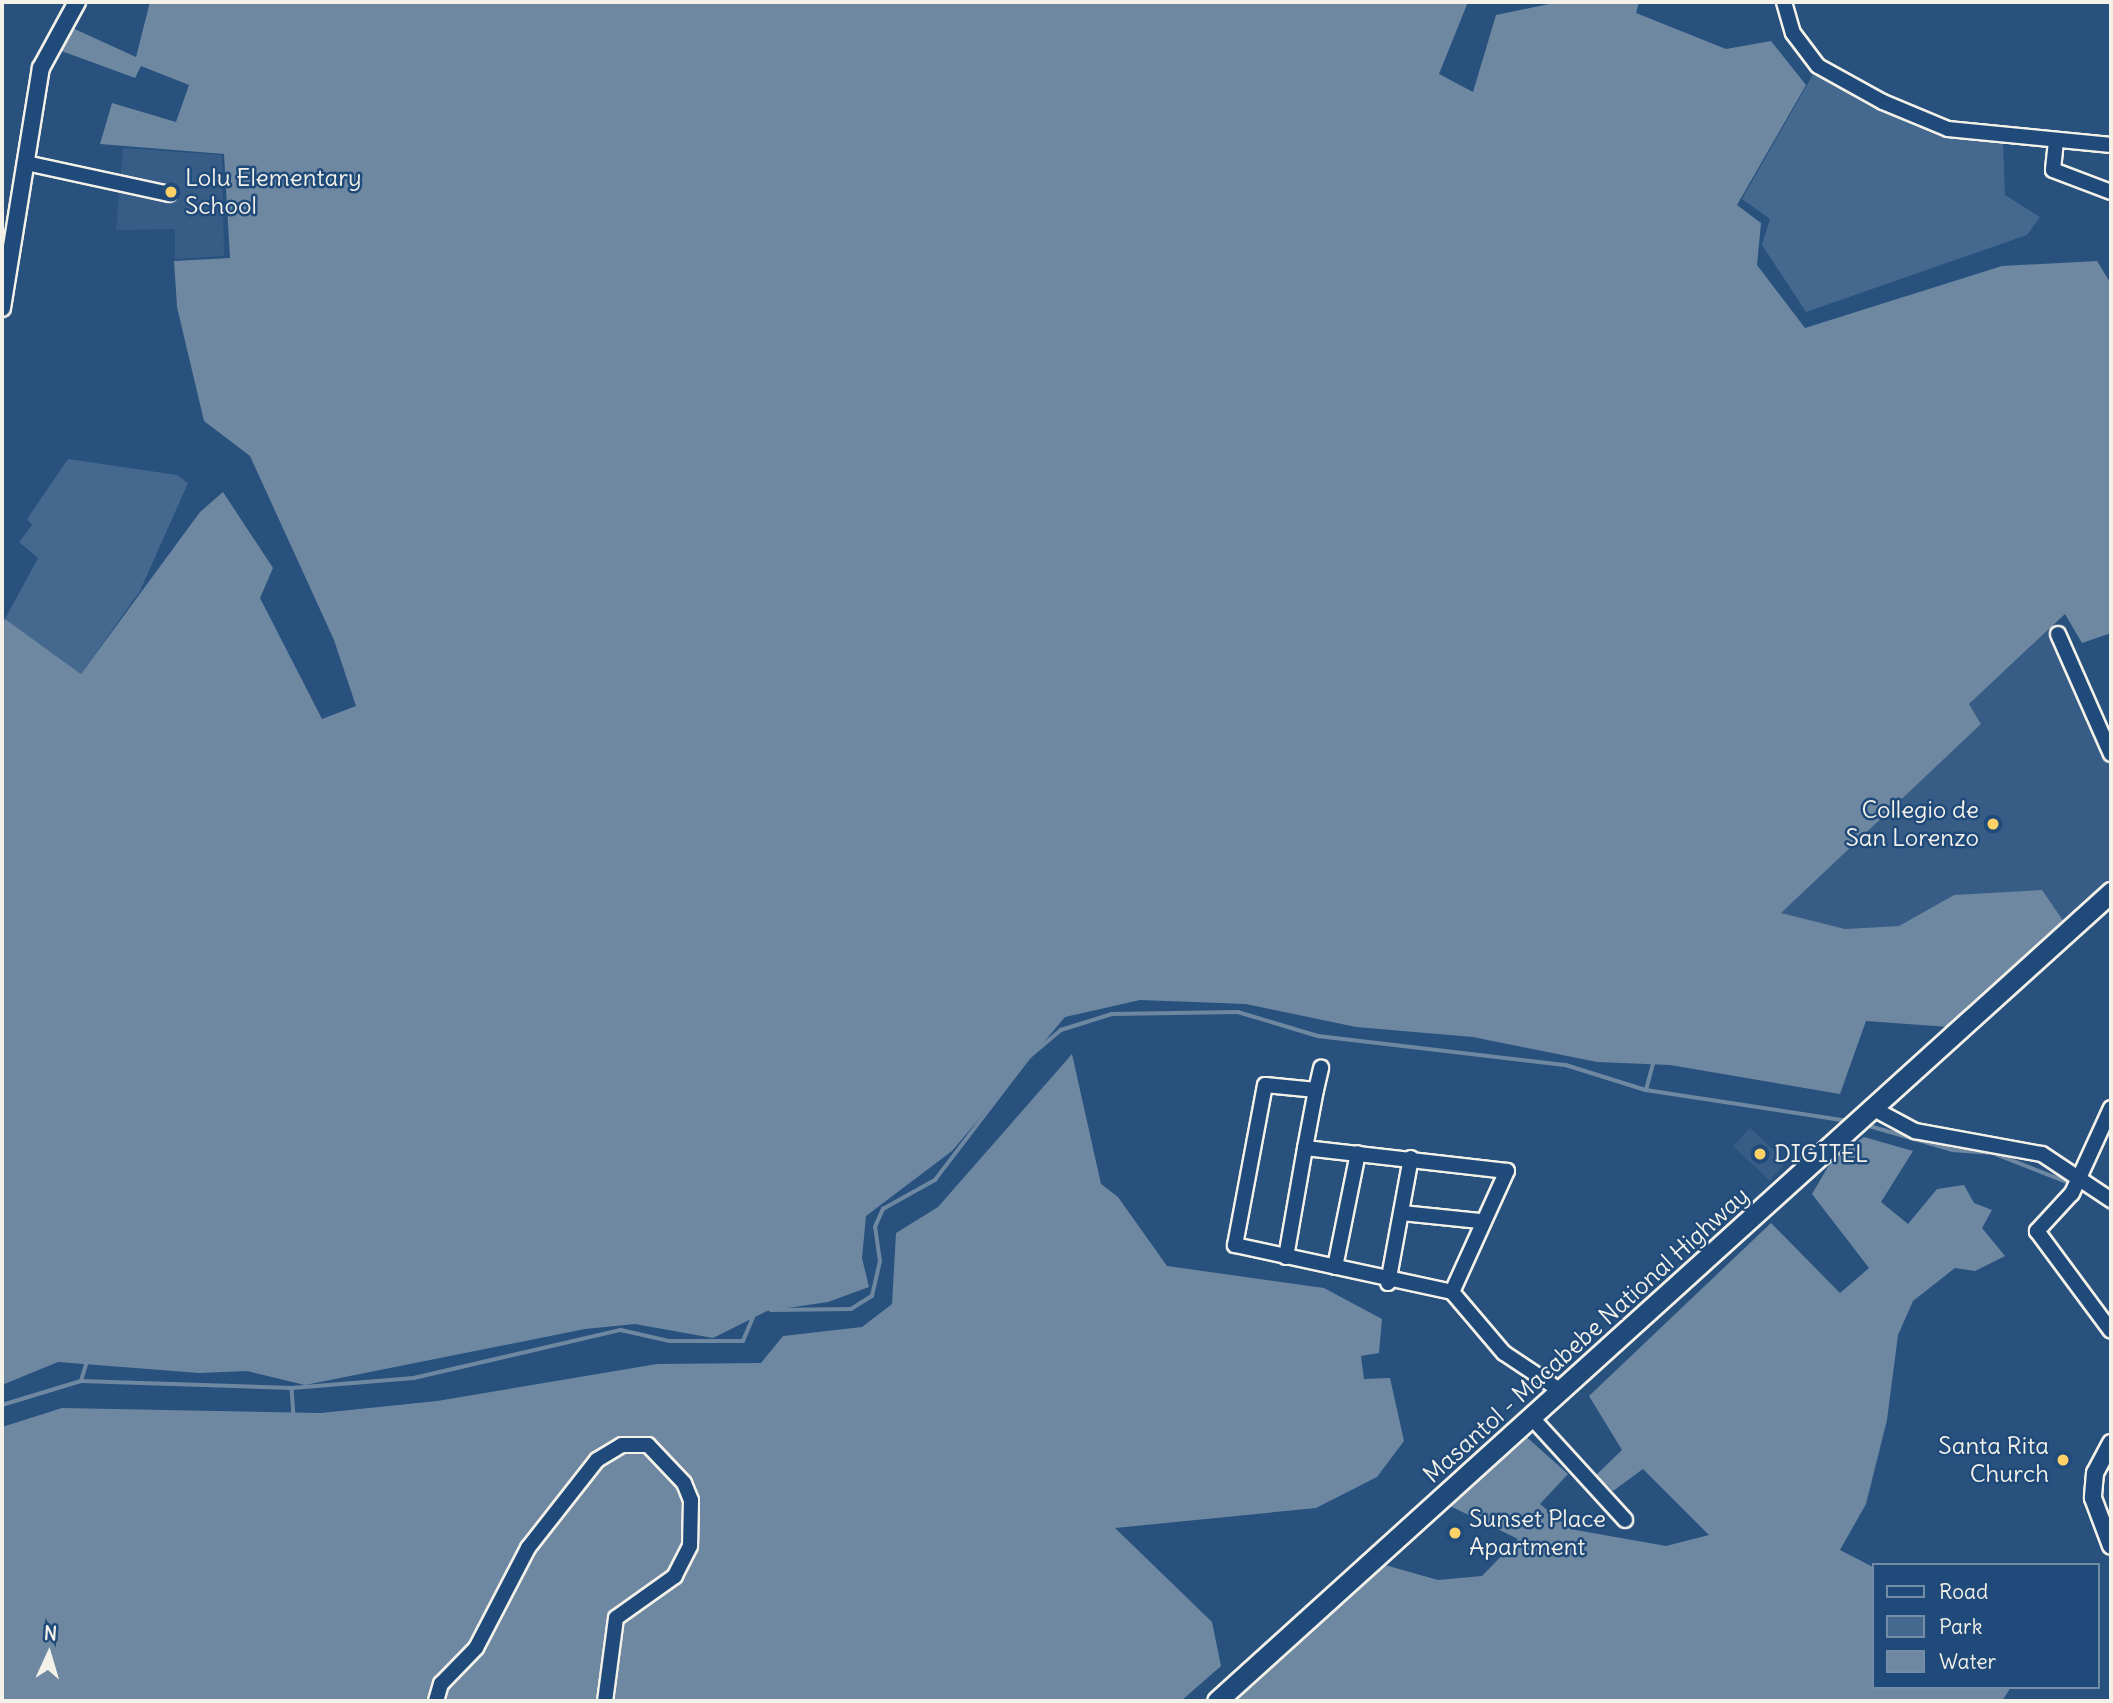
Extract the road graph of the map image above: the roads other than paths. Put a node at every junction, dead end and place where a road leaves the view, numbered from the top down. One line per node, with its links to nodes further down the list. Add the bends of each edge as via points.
1 (76, 2): 5 (street, via 41,68)
2 (1784, 2): 3 (street, via 1793,33 1818,66 1844,85 1948,130)
3 (2056, 141): 4 (street); 6 (street, via 2053,170)
4 (2111, 145)
5 (26, 163): 7 (street); 8 (street)
6 (2111, 192)
7 (169, 194)
8 (2, 308)
9 (2058, 634): 10 (street)
10 (2111, 754)
11 (2111, 892): 15 (main road, Masantol - Macabebe National Highway)
12 (1321, 1068): 13 (street)
13 (1316, 1090): 16 (street); 23 (street, via 1265,1086 1235,1245)
14 (2111, 1108): 19 (street)
15 (1872, 1111): 19 (street, via 1915,1130 2042,1154); 28 (main road, Masantol - Macabebe National Highway)
16 (1305, 1148): 17 (street); 23 (street)
17 (1358, 1153): 18 (street); 24 (street)
18 (1411, 1158): 21 (street); 22 (street, via 1507,1171)
19 (2075, 1185): 20 (street); 27 (street, via 2037,1231)
20 (2111, 1200)
21 (1402, 1213): 22 (street); 25 (street)
22 (1480, 1221): 26 (street)
23 (1286, 1257): 24 (street)
24 (1335, 1267): 25 (street)
25 (1388, 1283): 26 (street)
26 (1452, 1292): 28 (street, via 1504,1353)
27 (2111, 1331)
28 (1561, 1391): 29 (main road, Masantol - Macabebe National Highway)
29 (1532, 1418): 31 (street); 35 (main road, Masantol - Macabebe National Highway)
30 (2111, 1443): 32 (street, via 2095,1473 2093,1498)
31 (1625, 1520)
32 (2111, 1546)
33 (436, 1701): 34 (street, via 441,1685 483,1637 528,1548 597,1460 622,1445 648,1445 684,1483 690,1546 675,1576 624,1609 613,1630)
34 (605, 1701)
35 (1217, 1701)

